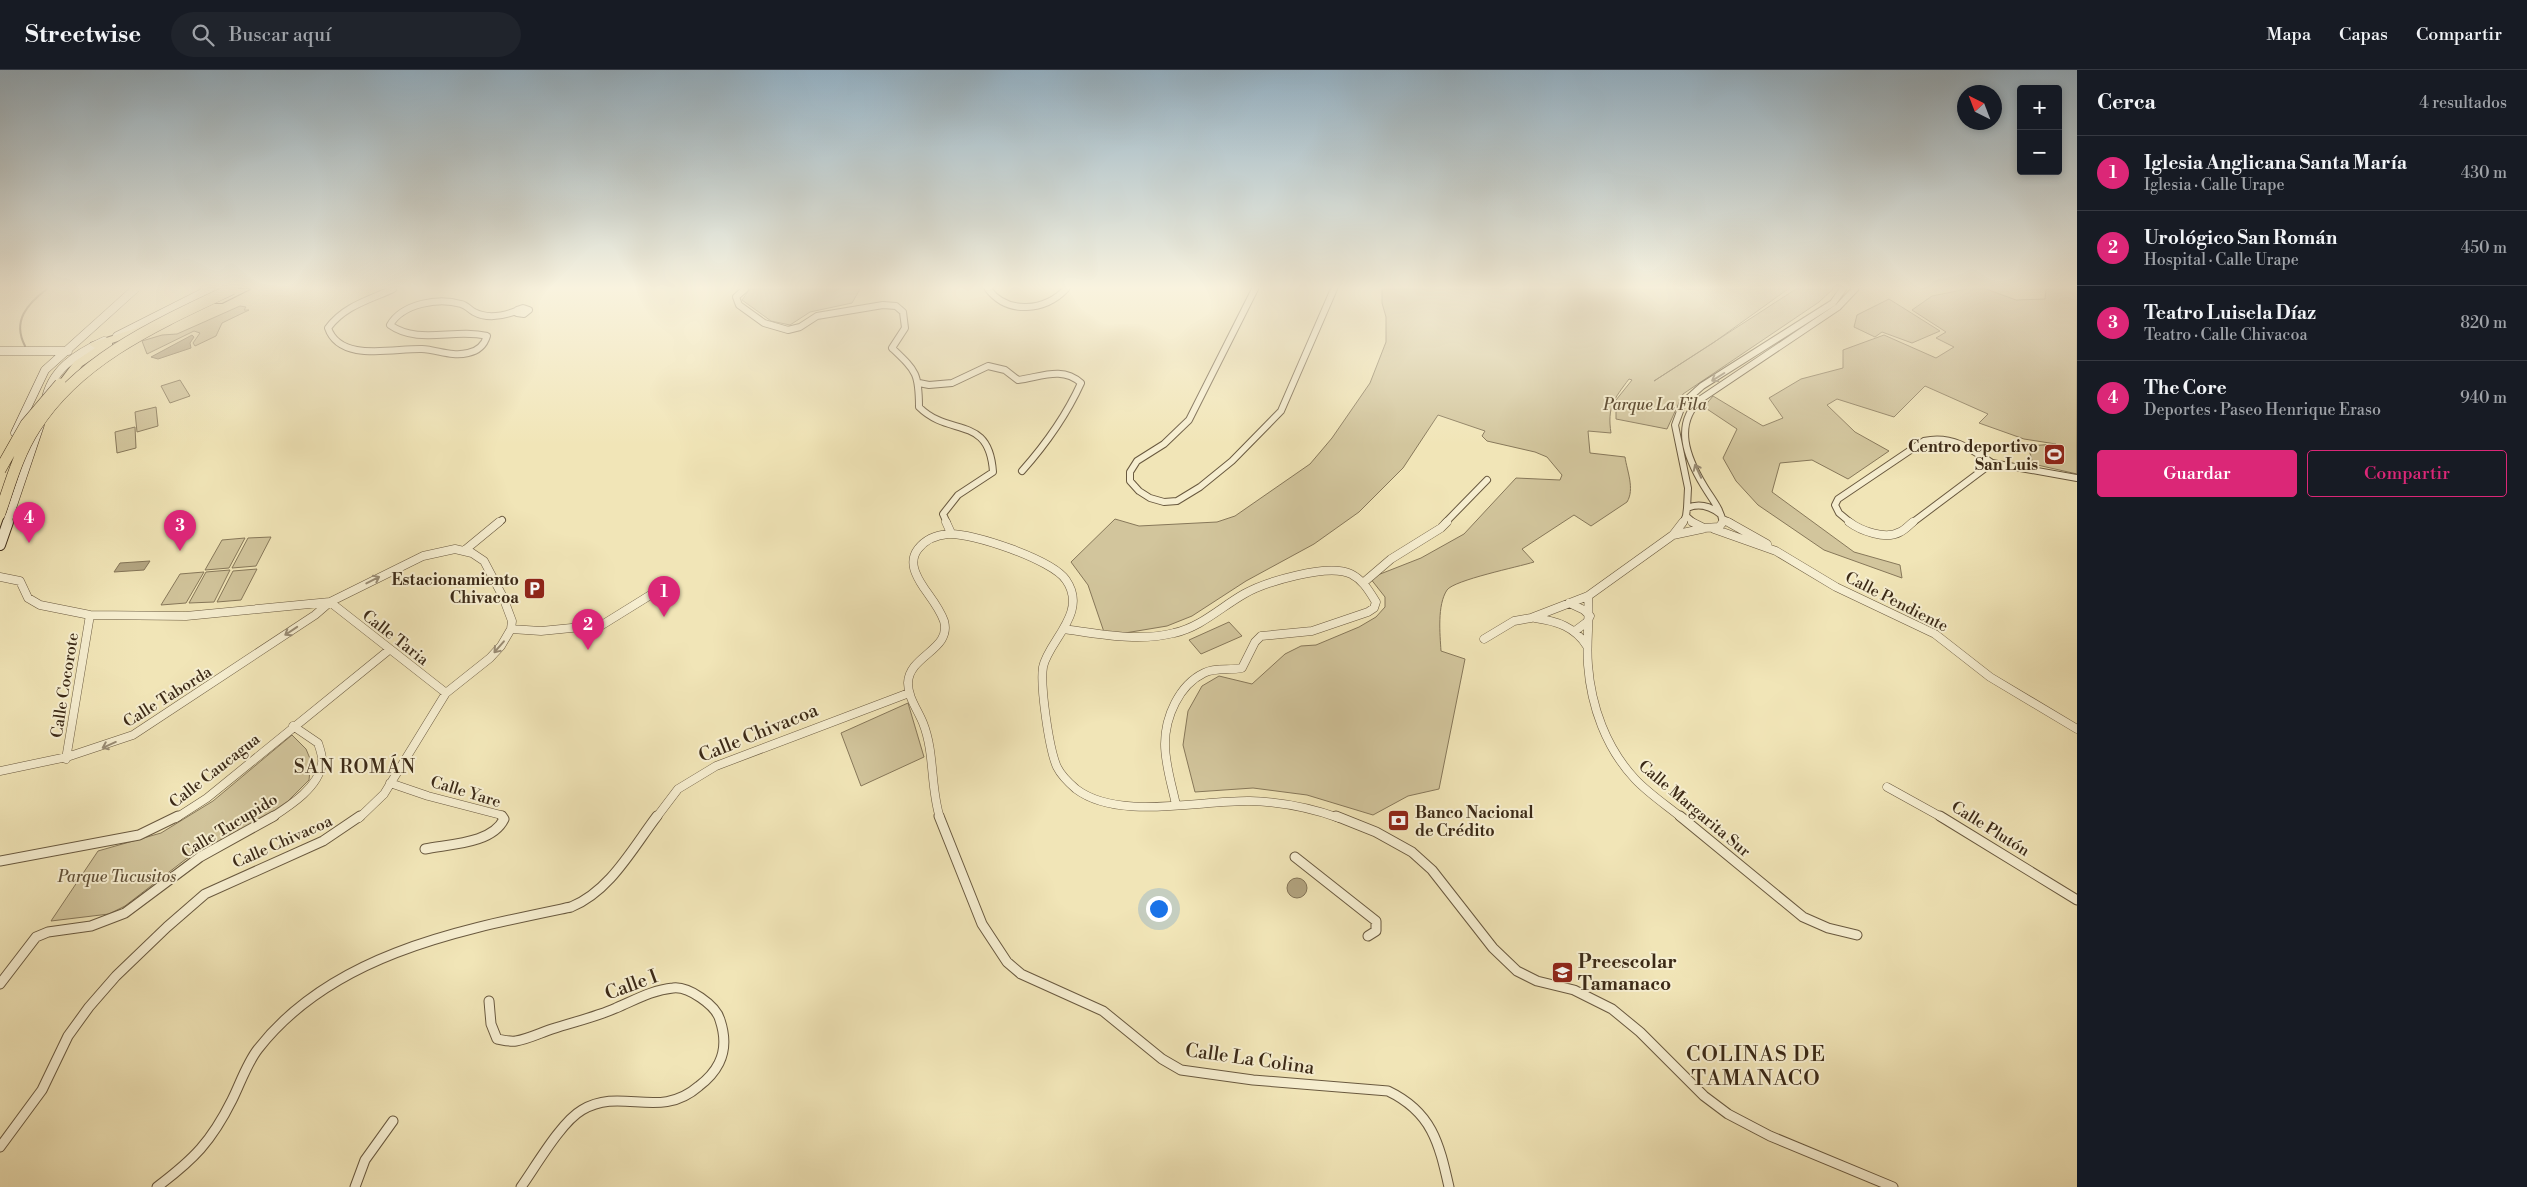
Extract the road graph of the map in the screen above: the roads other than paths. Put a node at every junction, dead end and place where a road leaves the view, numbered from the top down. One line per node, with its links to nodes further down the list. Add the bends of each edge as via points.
1 (78, 341): 16 (street)
2 (104, 341): 14 (street)
3 (106, 341): 14 (highway)
4 (116, 341): 20 (highway, via 78,364)
5 (119, 341): 24 (highway, bridge, via 70,376 42,402 15,439)
6 (129, 341): 32 (highway, bridge, via 90,369 41,419 20,460)
7 (337, 341): 8 (street, via 359,349 426,349 462,355 478,349)
8 (486, 341)
9 (896, 341): 19 (street, via 892,348 913,368)
10 (1229, 341): 11 (street, via 1189,420 1131,469 1130,481 1146,495 1162,501 1185,498 1275,422)
11 (1311, 341)
12 (1773, 341): 31 (street, one-way to 31, via 1702,386 1682,403 1675,425 1688,488)
13 (1787, 341): 33 (street, one-way to 13, via 1695,466 1685,422 1690,410 1701,399)
14 (95, 345): 16 (street); 20 (street, via 76,356 55,375 45,396)
15 (0, 351): 16 (street)
16 (66, 352): 18 (street)
17 (0, 356): 18 (street, via 37,357 42,361)
18 (40, 376): 21 (street)
19 (919, 384): 25 (street, via 952,384 988,366 1005,370 1018,380 1056,372 1076,378 1081,383 1075,397 1049,442); 37 (street, via 918,399 922,411 969,429 986,444 993,462 993,472 946,505 942,514)
20 (44, 411): 29 (street)
21 (13, 438): 22 (street); 26 (street, via 14,444)
22 (0, 460)
23 (1992, 464): 23 (street, via 1958,442 1938,438 1924,441 1838,499 1835,505 1842,517 1862,529 1872,533 1899,533); 27 (street)
24 (0, 470)
25 (1022, 472)
26 (0, 478)
27 (2077, 478)
28 (1487, 480): 44 (street, via 1441,528 1391,559)
29 (18, 492): 30 (street); 39 (street)
30 (0, 495): 36 (street, via 8,503)
31 (1687, 512): 33 (street, Calle Pendiente, via 1703,505); 35 (street, Calle Pendiente, via 1694,524); 38 (street, via 1683,524)
32 (0, 513)
33 (1722, 516): 35 (street, via 1723,524); 41 (street, Calle Pendiente)
34 (502, 520): 40 (street)
35 (1710, 528): 38 (street); 41 (street, Calle Pendiente)
36 (0, 531)
37 (951, 533): 53 (street, via 1034,558 1057,569 1072,590 1073,600); 60 (street, via 934,536 914,554 914,570 945,628 939,644 913,665)
38 (1672, 535): 47 (street)
39 (0, 543)
40 (465, 550): 48 (street, one-way to 40, via 424,556 444,550); 54 (street, via 484,561 503,597 512,621)
41 (1776, 551): 62 (street, Calle Pendiente, via 1836,587 1935,634 1990,677)
42 (0, 577): 43 (street)
43 (13, 579): 45 (street); 50 (street, via 20,581 32,602)
44 (1363, 583): 53 (street, via 1345,571 1332,569 1271,581 1243,594 1209,618 1174,634 1123,637); 67 (street, via 1376,602 1368,612 1312,631 1261,636 1242,668 1204,673 1189,685 1176,701 1168,721 1165,744)
45 (0, 585)
46 (652, 594): 54 (street, via 602,625)
47 (1588, 596): 49 (street); 51 (street, Calle Margarita Sur)
48 (330, 602): 50 (street, via 186,616); 58 (street, Calle Taria); 63 (street, Calle Taborda, one-way to 63, via 299,626 133,735)
49 (1570, 604): 51 (street); 52 (street)
50 (90, 615): 63 (street, Calle Cocorote)
51 (1590, 616): 55 (street); 57 (street, Calle Margarita Sur)
52 (1531, 618): 55 (street, via 1558,622); 56 (street, via 1514,621)
53 (1064, 629): 67 (street, via 1043,666 1049,727 1057,766 1066,780 1091,798 1128,804)
54 (511, 630): 59 (street, Calle Chivacoa, one-way to 59, via 490,658)
55 (1575, 631): 57 (street)
56 (1484, 638)
57 (1587, 646): 72 (street, Calle Margarita Sur, via 1596,714 1620,763 1636,780 1803,917)
58 (389, 650): 59 (street, Calle Taria); 61 (street, Calle Caucagua)
59 (446, 693): 65 (street, Calle Chivacoa)
60 (909, 693): 78 (street, Calle Chivacoa, via 692,777 678,789 602,889 588,900 571,907 448,936 344,977 310,998 289,1015 257,1050 207,1144 190,1162); 81 (street, Calle La Colina, via 926,732 933,798 984,930 1018,972 1099,1008 1119,1020 1162,1059 1180,1069 1269,1082 1388,1091 1402,1096 1418,1108 1429,1124 1439,1145)
61 (293, 726): 70 (street, Calle Caucagua, via 207,798 166,824 140,835); 74 (street, Calle Tucupido, via 317,741 322,762 311,787 299,800 188,865 131,910 89,926 42,933)
62 (2077, 729)
63 (66, 759): 64 (street, Calle Taborda)
64 (0, 771)
65 (390, 783): 68 (street, Calle Yare, via 496,813 504,819 498,830 487,836); 77 (street, Calle Chivacoa, via 372,808 338,834 223,884 186,908 116,976 89,1008 68,1036 42,1090)
66 (1887, 787): 71 (street, Calle Plutón, via 1970,832)
67 (1176, 805): 82 (street, via 1278,802 1335,816 1393,840 1431,868 1482,935 1517,971 1531,979 1572,990 1611,1009 1651,1041 1716,1106 1754,1130)
68 (425, 849)
69 (1295, 857): 73 (street, via 1376,922 1376,931)
70 (0, 861)
71 (2077, 900)
72 (1856, 935)
73 (1368, 936)
74 (0, 984)
75 (488, 1001): 80 (street, Calle I, via 497,1039 515,1041 675,987 710,1005 719,1015 722,1026 724,1050 718,1064 709,1078 694,1091 677,1101 658,1104 610,1100 580,1111 567,1123)
76 (393, 1121): 79 (street, via 366,1156)
77 (0, 1147)
78 (157, 1187)
79 (355, 1187)
80 (521, 1187)
81 (1449, 1187)
82 (1893, 1187)

